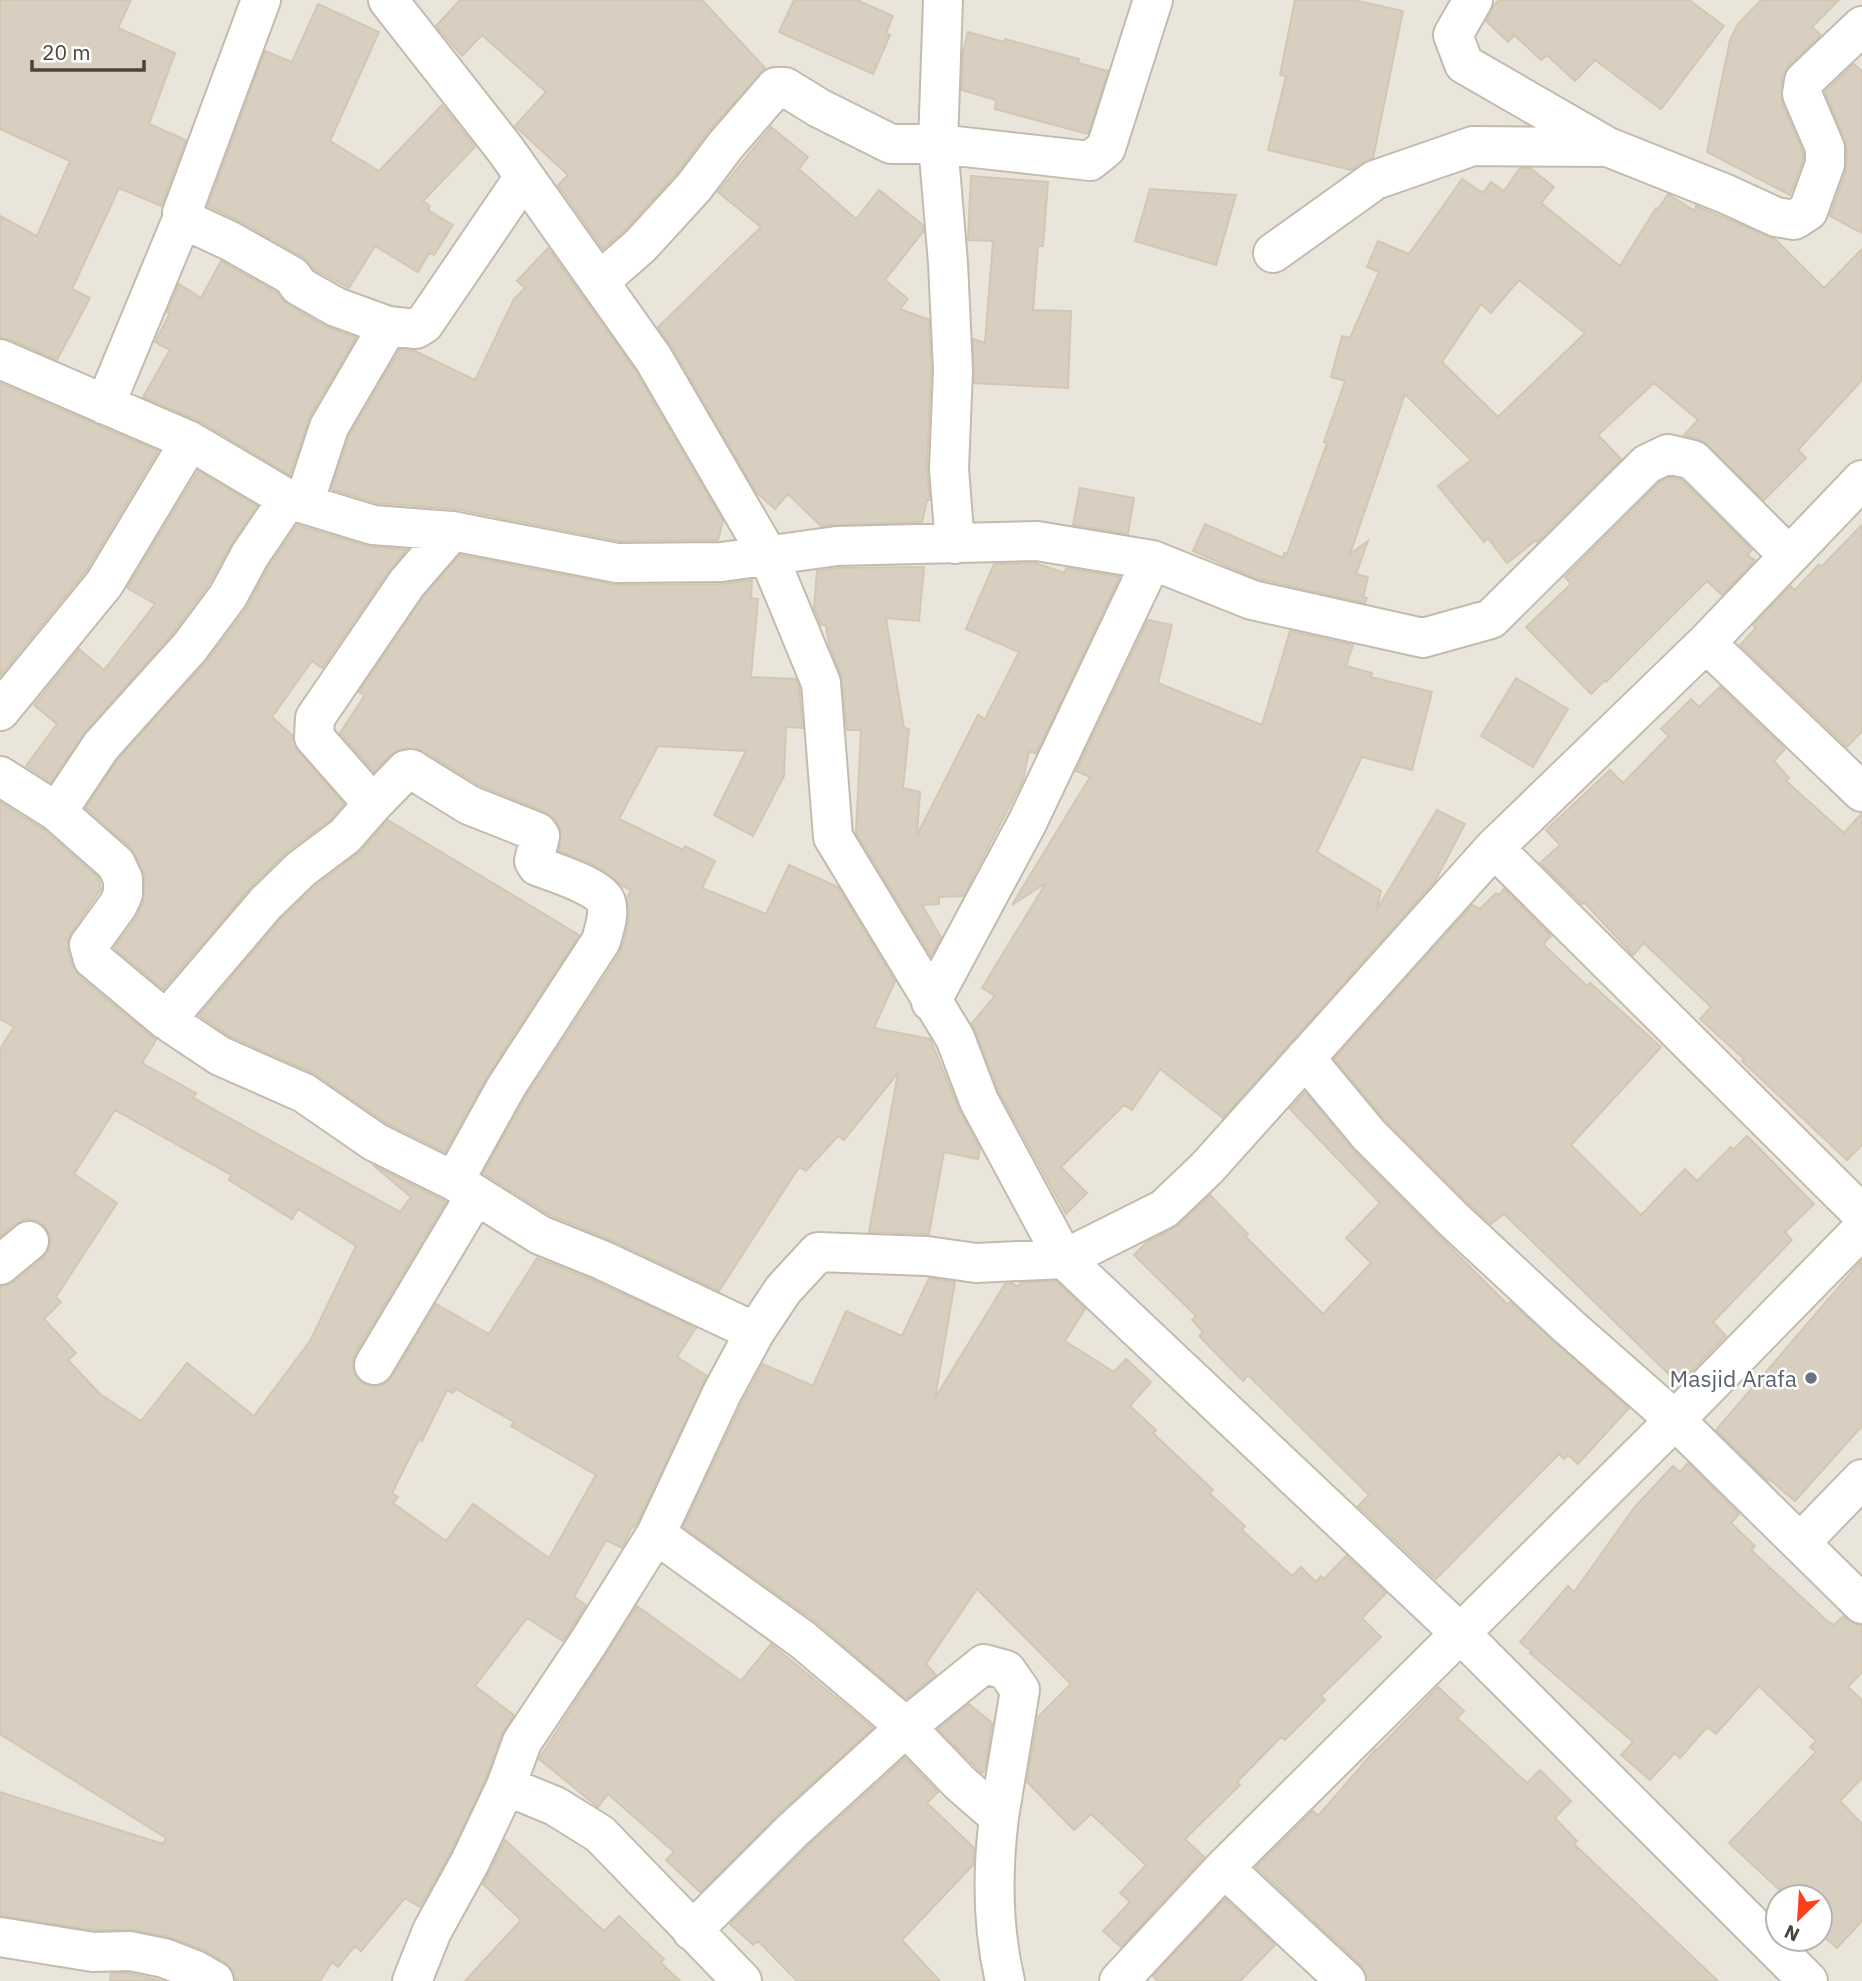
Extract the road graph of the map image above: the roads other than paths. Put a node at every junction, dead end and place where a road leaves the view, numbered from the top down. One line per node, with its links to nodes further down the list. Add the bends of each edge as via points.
1 (261, 0): 10 (street)
2 (388, 0): 9 (street)
3 (943, 0): 7 (street)
4 (1153, 0): 7 (street, via 1106,148 1090,160)
5 (1473, 0): 8 (street, via 1453,35 1464,64)
6 (1862, 26): 8 (street, via 1804,81 1802,94 1825,148 1825,164 1808,211 1794,220 1776,217)
7 (938, 144): 12 (street, via 891,144 785,87 776,87 694,187 641,245); 20 (street, via 953,370 949,469)
8 (1608, 146): 11 (street, via 1473,146 1375,180)
9 (524, 177): 12 (street); 13 (street, via 425,324 416,329)
10 (183, 217): 13 (street, via 292,276 336,307); 15 (street)
11 (1273, 253)
12 (599, 282): 22 (street, via 653,358)
13 (388, 326): 18 (street, via 330,427)
14 (0, 359): 15 (street)
15 (105, 405): 16 (street)
16 (190, 441): 18 (street); 25 (street, via 104,584)
17 (1862, 480): 21 (street)
18 (296, 501): 19 (street, via 373,525); 29 (street, via 250,555 228,596 190,647 101,746)
19 (452, 531): 22 (street, via 617,564); 28 (street, via 407,583 315,718 314,737)
20 (955, 544): 22 (street, via 838,546); 23 (street, via 1037,541)
21 (1789, 556): 23 (street, via 1693,460 1668,454 1647,464 1491,619 1423,638 1252,600); 24 (street)
22 (769, 557): 31 (street, via 821,683 832,837)
23 (1152, 560): 31 (street, via 1027,824)
24 (1706, 643): 27 (street); 30 (street)
25 (0, 711)
26 (0, 776): 29 (street)
27 (1862, 792)
28 (373, 804): 32 (street, via 345,836 266,903); 34 (street, via 411,769 470,805 537,832 537,866 600,892 606,902 601,941 506,1087)
29 (57, 812): 32 (street, via 116,864 123,879 118,905 89,945 93,960)
30 (1494, 848): 33 (street); 35 (street)
31 (931, 1002): 38 (street, via 955,1038 978,1101)
32 (166, 1020): 34 (street, via 220,1056 303,1093 375,1142)
33 (1304, 1058): 38 (street, via 1207,1168 1164,1209); 42 (street, via 1369,1135 1454,1220)
34 (464, 1188): 40 (street, via 540,1235); 41 (street)
35 (1862, 1213)
36 (1862, 1229): 42 (street)
37 (29, 1241): 39 (street)
38 (1064, 1259): 40 (street, via 976,1263 927,1256 818,1252 783,1290); 47 (street)
39 (0, 1265)
40 (755, 1332): 44 (street)
41 (374, 1365)
42 (1675, 1420): 45 (street); 47 (street)
43 (1862, 1479): 45 (street)
44 (656, 1534): 48 (street, via 803,1640); 49 (street, via 522,1742)
45 (1800, 1544): 46 (street)
46 (1862, 1604)
47 (1460, 1633): 51 (street); 60 (street)
48 (906, 1727): 50 (street); 50 (street, via 984,1664 1006,1670 1020,1690); 52 (street)
49 (506, 1786): 52 (street, via 555,1806 600,1834); 55 (street, via 432,1931)
50 (999, 1817): 57 (street, via 993,1861 996,1944)
51 (1224, 1868): 58 (street); 59 (street)
52 (692, 1931): 56 (street)
53 (0, 1937): 54 (street, via 93,1952 130,1951 195,1969)
54 (214, 1981)
55 (412, 1981)
56 (742, 1981)
57 (1005, 1981)
58 (1119, 1981)
59 (1346, 1981)
60 (1808, 1981)

